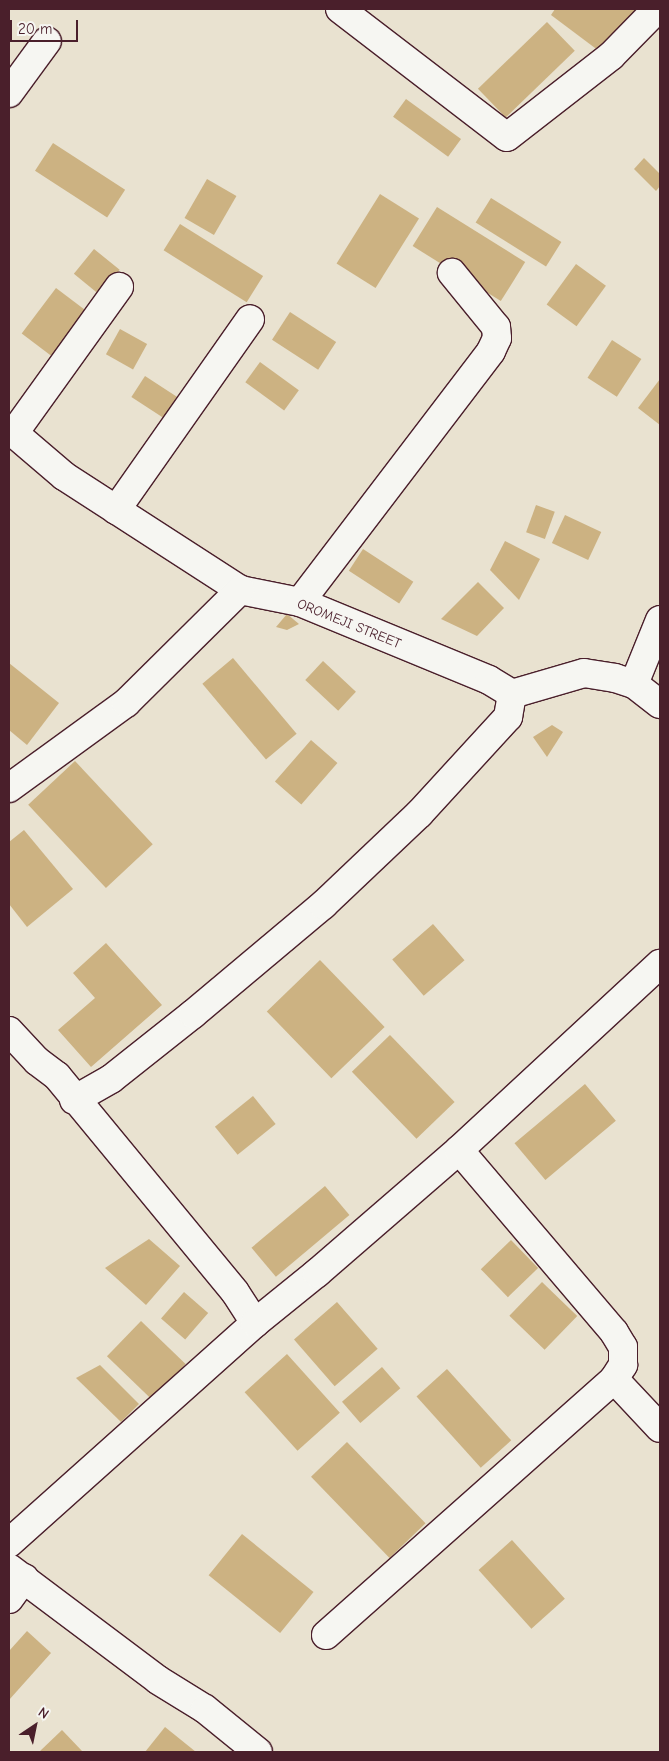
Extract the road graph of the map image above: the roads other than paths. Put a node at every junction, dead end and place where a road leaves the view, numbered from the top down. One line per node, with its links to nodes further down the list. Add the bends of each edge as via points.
1 (340, 9): 2 (street, via 508,137 611,56)
2 (658, 9)
3 (47, 41): 4 (street)
4 (9, 93)
5 (452, 273): 11 (street, via 496,327 497,338 492,352)
6 (119, 286): 8 (street)
7 (250, 319): 9 (street)
8 (11, 431): 9 (street, OROMEJI STREET, via 64,476)
9 (116, 510): 10 (street, OROMEJI STREET)
10 (240, 590): 11 (street, OROMEJI STREET); 16 (street, via 126,703)
11 (300, 602): 14 (street, OROMEJI STREET, via 489,680)
12 (660, 620): 13 (street)
13 (634, 684): 14 (street, via 584,673); 15 (street)
14 (512, 694): 19 (street, via 508,717 419,814 323,905 111,1079)
15 (660, 704)
16 (9, 788)
17 (660, 964): 20 (street)
18 (9, 1031): 19 (street, via 37,1061 57,1076)
19 (74, 1100): 21 (street, via 235,1292)
20 (459, 1150): 21 (street); 22 (street, via 614,1332 623,1347 623,1365)
21 (255, 1323): 24 (street)
22 (614, 1378): 23 (street); 26 (street)
23 (660, 1428)
24 (9, 1543)
25 (14, 1582): 27 (street, via 205,1709)
26 (326, 1635)
27 (258, 1752)

